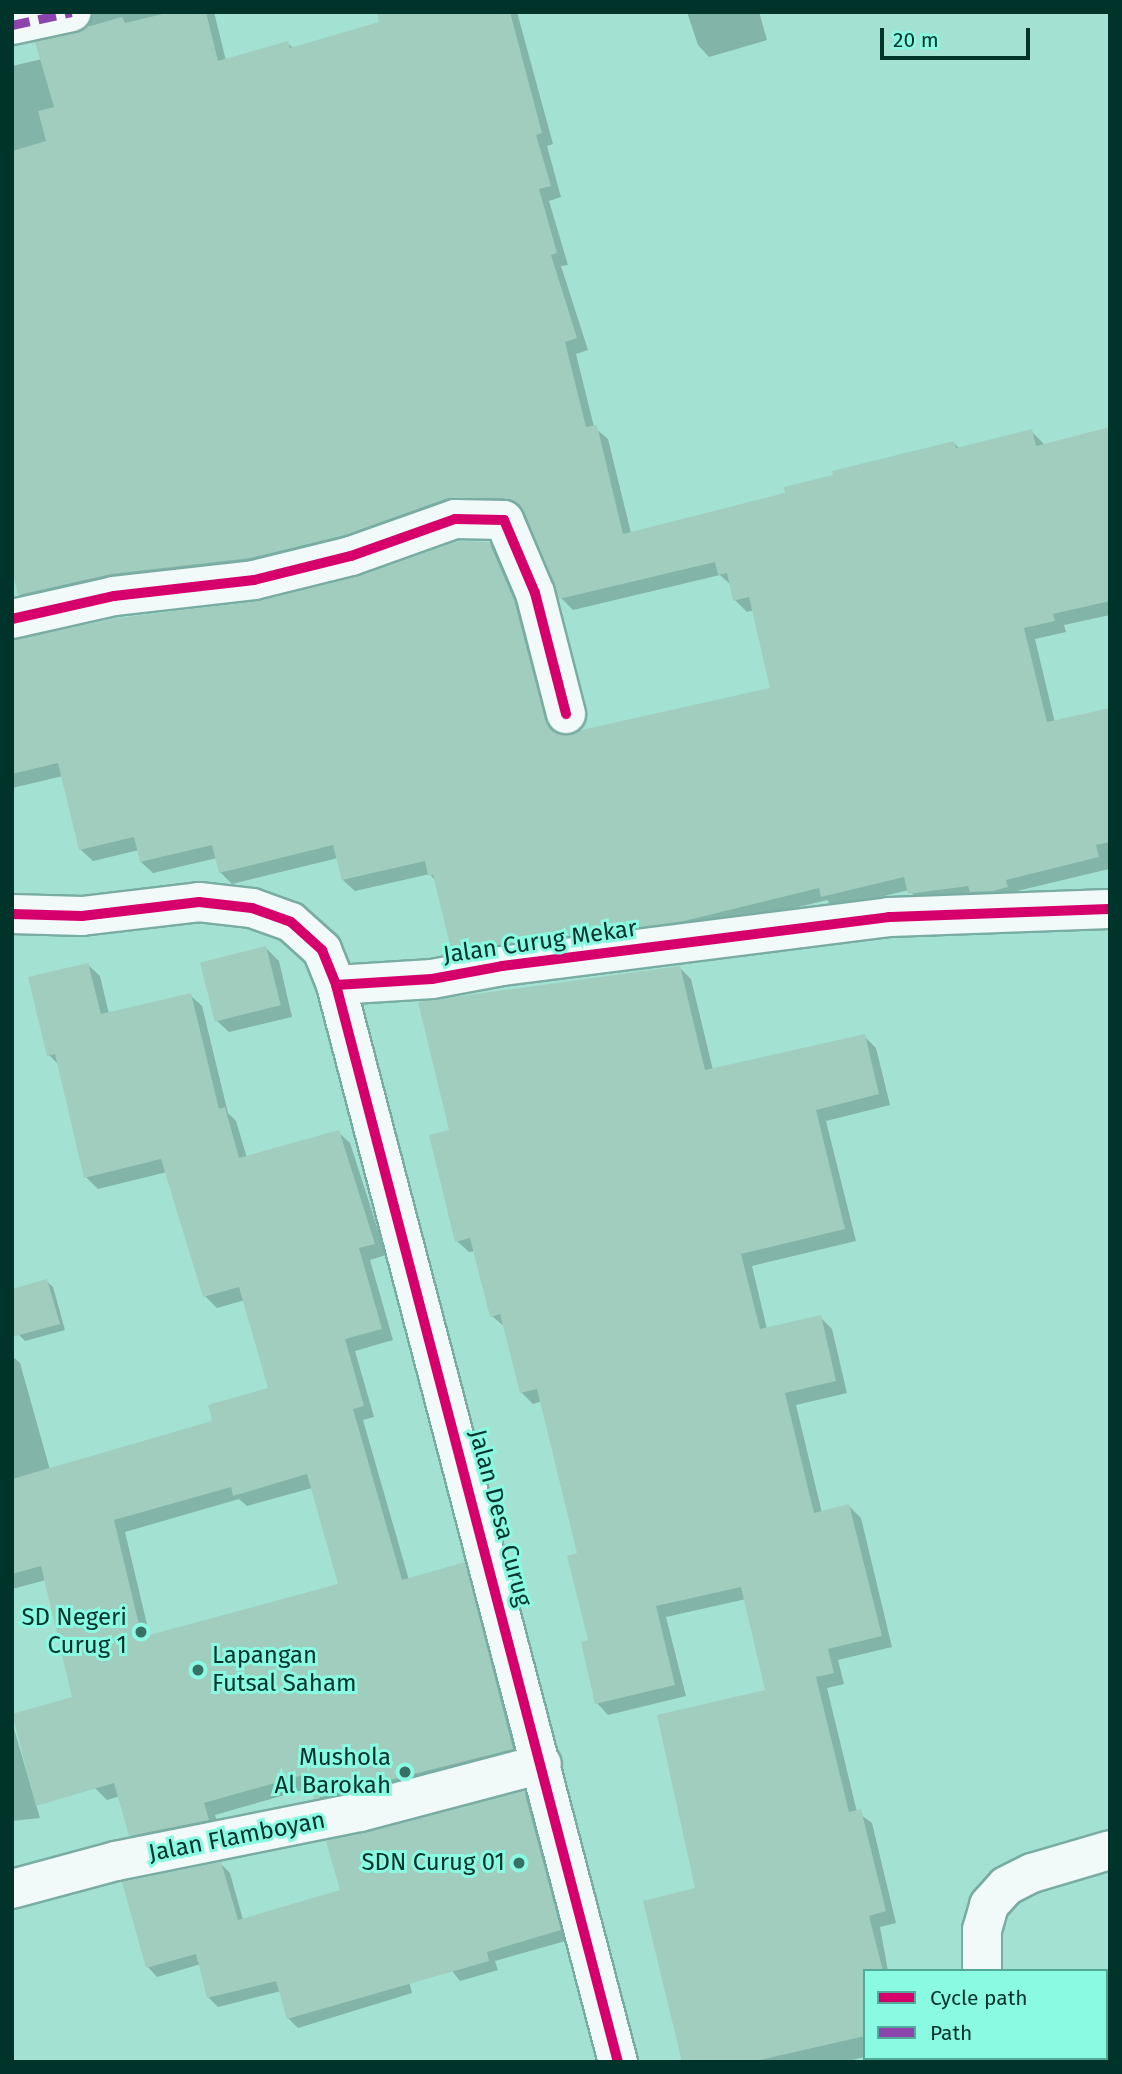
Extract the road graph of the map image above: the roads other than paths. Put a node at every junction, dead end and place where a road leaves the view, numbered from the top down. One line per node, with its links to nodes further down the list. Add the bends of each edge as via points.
1 (72, 12): 2 (street)
2 (12, 25)
3 (12, 619): 4 (street, via 114,596 254,580 351,556 456,519 504,520 535,593)
4 (566, 714)
5 (1110, 909): 7 (street, Jalan Curug Mekar, via 889,917 432,979)
6 (12, 914): 7 (street, via 82,916 199,902 252,908 290,922 322,950)
7 (336, 985): 8 (street, Jalan Desa Curug)
8 (542, 1764): 10 (street, Jalan Flamboyan, via 359,1812 116,1861); 12 (street, Jalan Desa Curug)
9 (1110, 1850): 11 (street, via 1032,1873 1006,1886 989,1905 982,1930)
10 (12, 1888)
11 (982, 1969)
12 (606, 2059)

